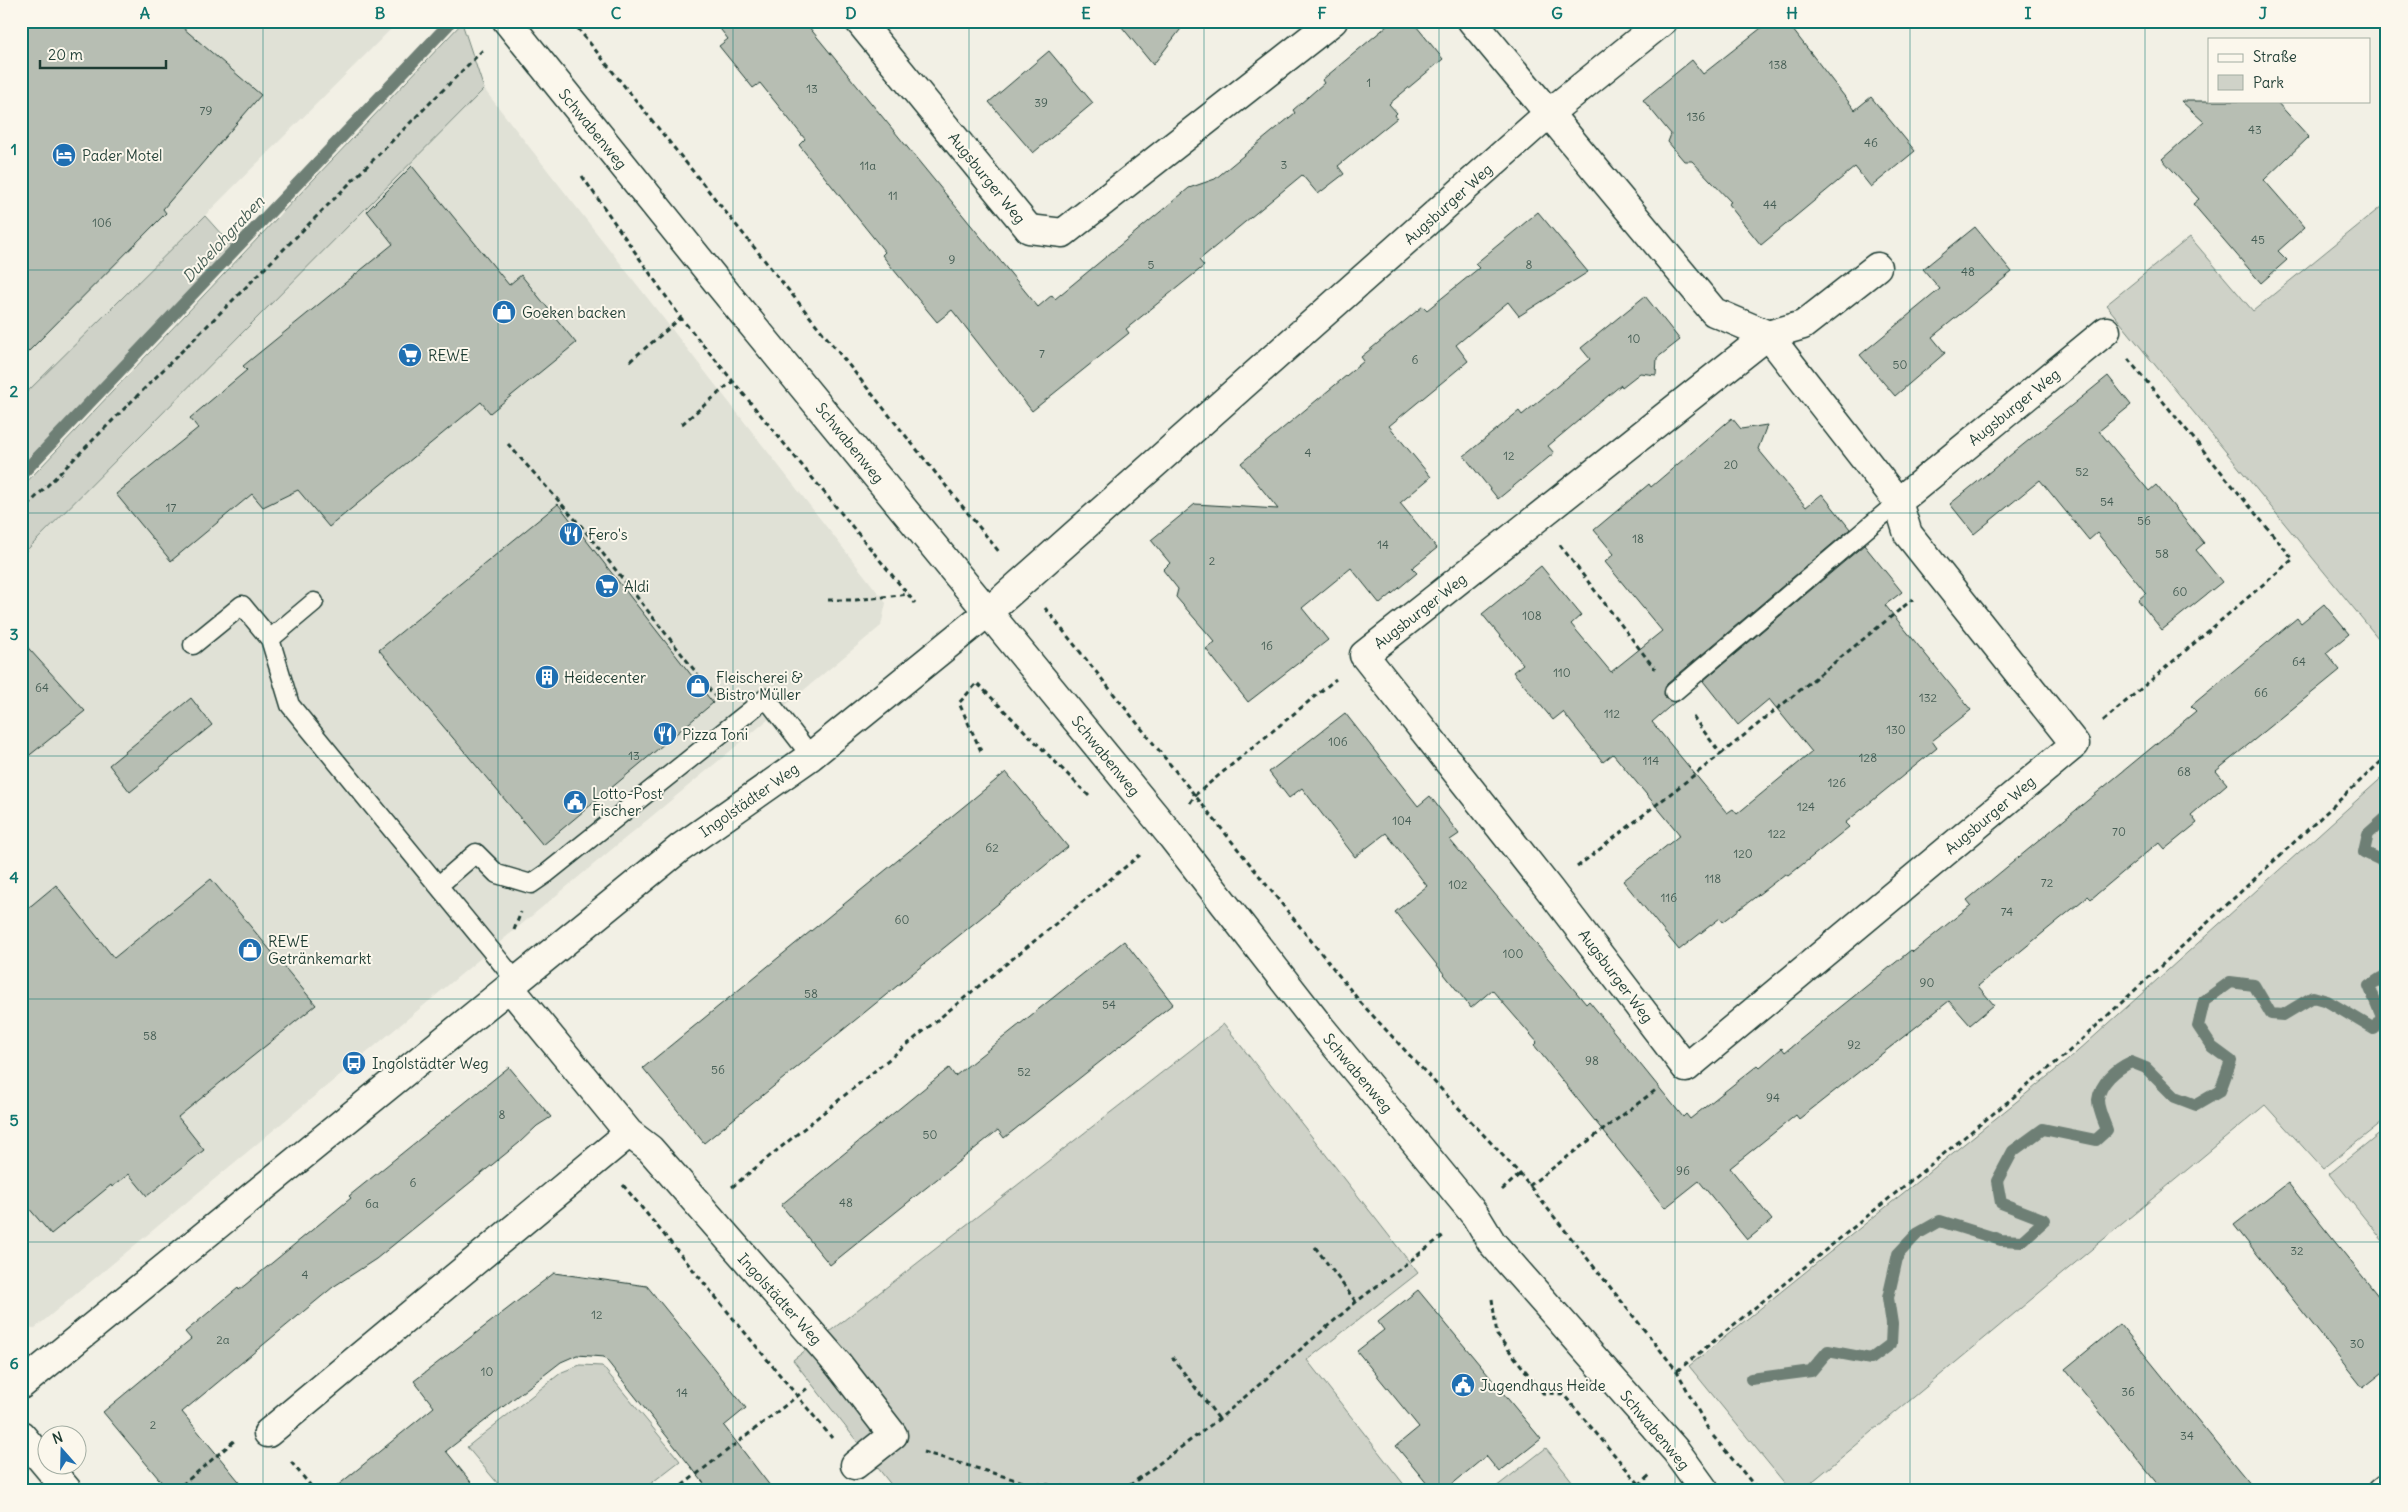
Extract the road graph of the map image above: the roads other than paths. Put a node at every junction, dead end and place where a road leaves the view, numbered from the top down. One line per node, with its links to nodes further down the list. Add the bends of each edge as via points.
1 (859, 21): 2 (street, Augsburger Weg, via 1028,229 1064,233)
2 (1333, 21)
3 (1472, 21): 6 (street)
4 (1663, 21): 6 (street, Augsburger Weg)
5 (507, 22): 12 (street, Schwabenweg)
6 (1548, 114): 9 (street, via 1714,312); 12 (street, Augsburger Weg)
7 (1877, 267): 9 (street, Augsburger Weg, via 1803,326)
8 (2106, 331): 10 (street, Augsburger Weg)
9 (1768, 335): 10 (street); 10 (street, Augsburger Weg, via 1364,655 1686,1068 2075,744 1908,534)
10 (1898, 502): 15 (lane)
11 (314, 602): 13 (lane)
12 (988, 612): 16 (street, Ingolstädter Weg); 26 (street, Schwabenweg, via 1475,1215 1492,1243 1676,1451)
13 (270, 639): 14 (lane, via 242,605); 17 (lane, via 290,706)
14 (193, 645)
15 (1674, 692)
16 (811, 756): 17 (lane, via 766,698 532,884 497,874 476,853); 18 (street, Ingolstädter Weg, via 680,848)
17 (439, 885): 18 (lane)
18 (510, 978): 19 (street, Ingolstädter Weg); 20 (street, Ingolstädter Weg)
19 (629, 1134): 21 (street); 23 (street, Ingolstädter Weg, via 650,1149 838,1364 893,1435)
20 (21, 1385)
21 (268, 1433)
22 (21, 1435): 25 (street)
23 (855, 1465)
24 (2387, 1488): 27 (street)
25 (68, 1491)
26 (1704, 1491)
27 (2383, 1491)

